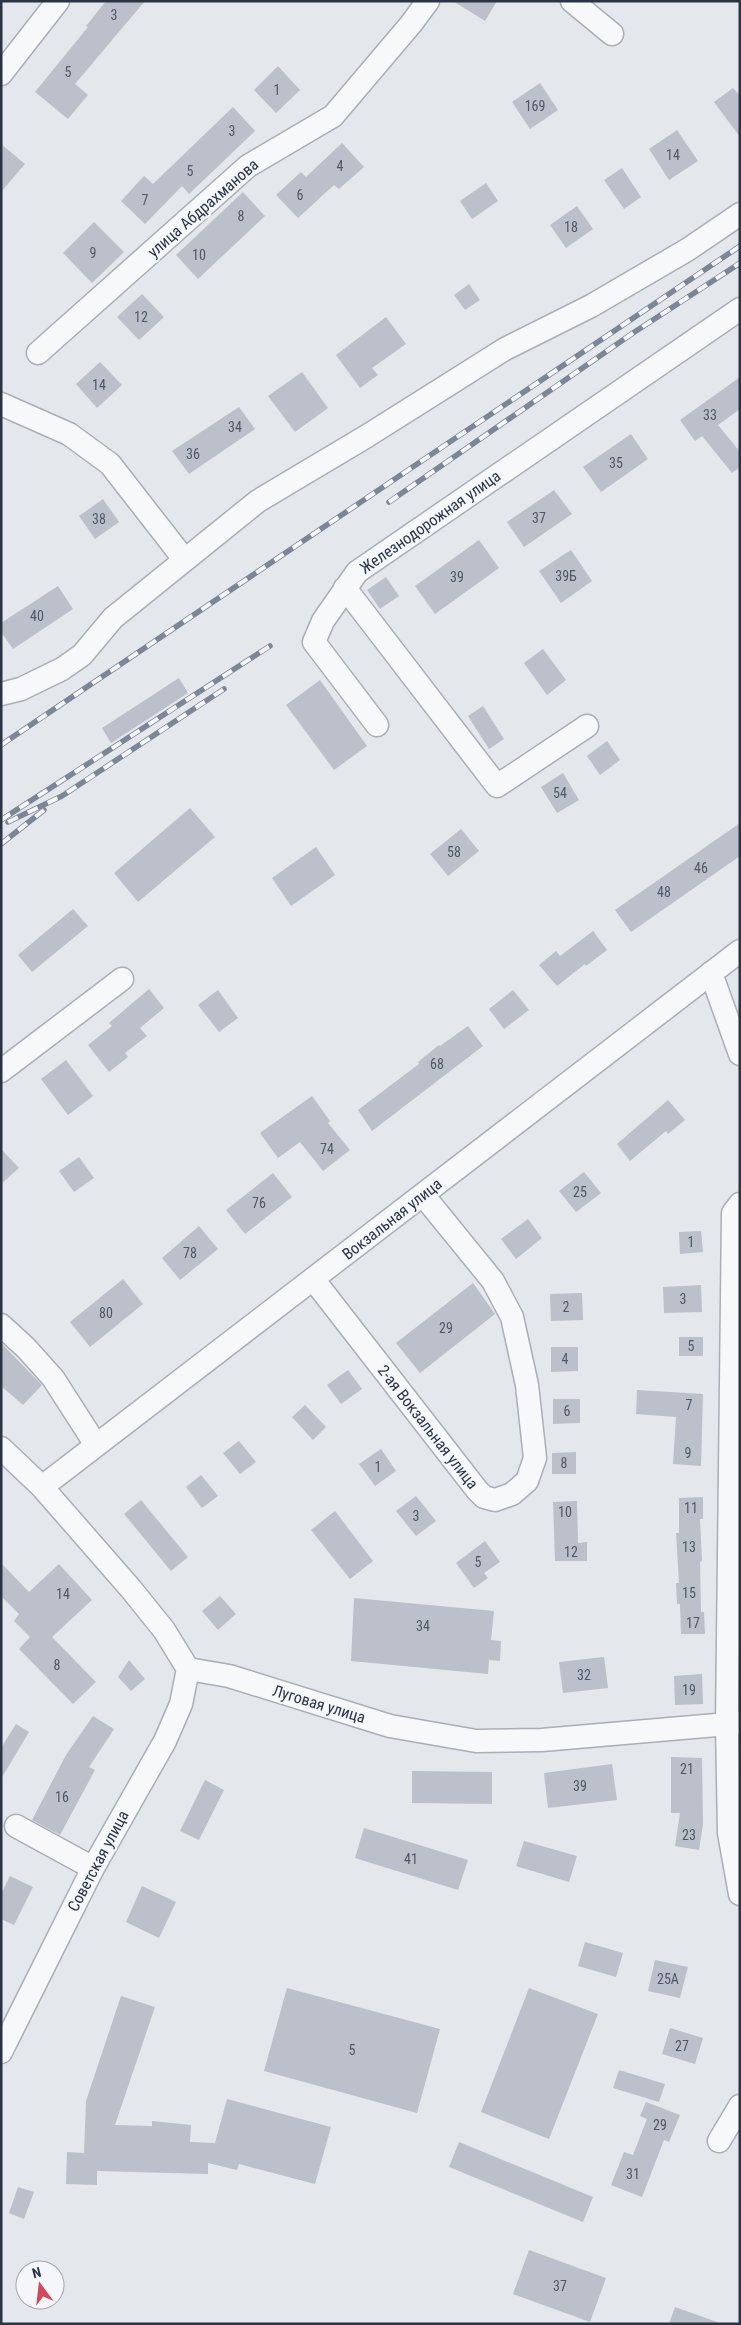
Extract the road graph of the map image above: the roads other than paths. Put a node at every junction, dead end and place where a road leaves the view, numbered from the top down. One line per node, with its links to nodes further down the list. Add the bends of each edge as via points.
1 (58, 1): 5 (street)
2 (428, 1): 8 (street, улица Абдрахманова, via 333,116 248,166)
3 (572, 1): 4 (street)
4 (612, 34)
5 (1, 74)
6 (740, 214): 10 (street, via 687,250 591,306 505,349 258,501)
7 (740, 309): 11 (street, Железнодорожная улица, via 357,572)
8 (38, 353)
9 (1, 404): 10 (street, via 69,434 110,464)
10 (184, 559): 12 (street, via 113,618 82,655 21,689)
11 (346, 588): 13 (street, via 323,621 314,642); 14 (street, Железнодорожная улица, via 497,786)
12 (1, 694)
13 (377, 725)
14 (587, 726)
15 (740, 951): 16 (street, Вокзальная улица)
16 (711, 973): 18 (street); 20 (street, Вокзальная улица)
17 (122, 979): 19 (street)
18 (740, 1054)
19 (1, 1072)
20 (423, 1195): 22 (street, Вокзальная улица); 22 (street, 2-ая Вокзальная улица, via 493,1281 512,1317 527,1385 535,1458 527,1481 512,1494 495,1500 477,1490)
21 (740, 1204): 28 (street, via 733,1213)
22 (313, 1280): 24 (street, Вокзальная улица)
23 (1, 1325): 24 (street, via 54,1378)
24 (96, 1445): 26 (street, Вокзальная улица)
25 (1, 1448): 26 (street)
26 (42, 1487): 27 (street, via 164,1630)
27 (188, 1669): 28 (street, Луговая улица, via 229,1676 390,1726 476,1741 542,1740); 30 (street, Советская улица, via 181,1704 165,1741)
28 (733, 1724): 31 (street, via 729,1833)
29 (16, 1826): 30 (street)
30 (93, 1868): 32 (street, Советская улица)
31 (740, 1894)
32 (1, 2052)
33 (740, 2106): 34 (street)
34 (719, 2141)

